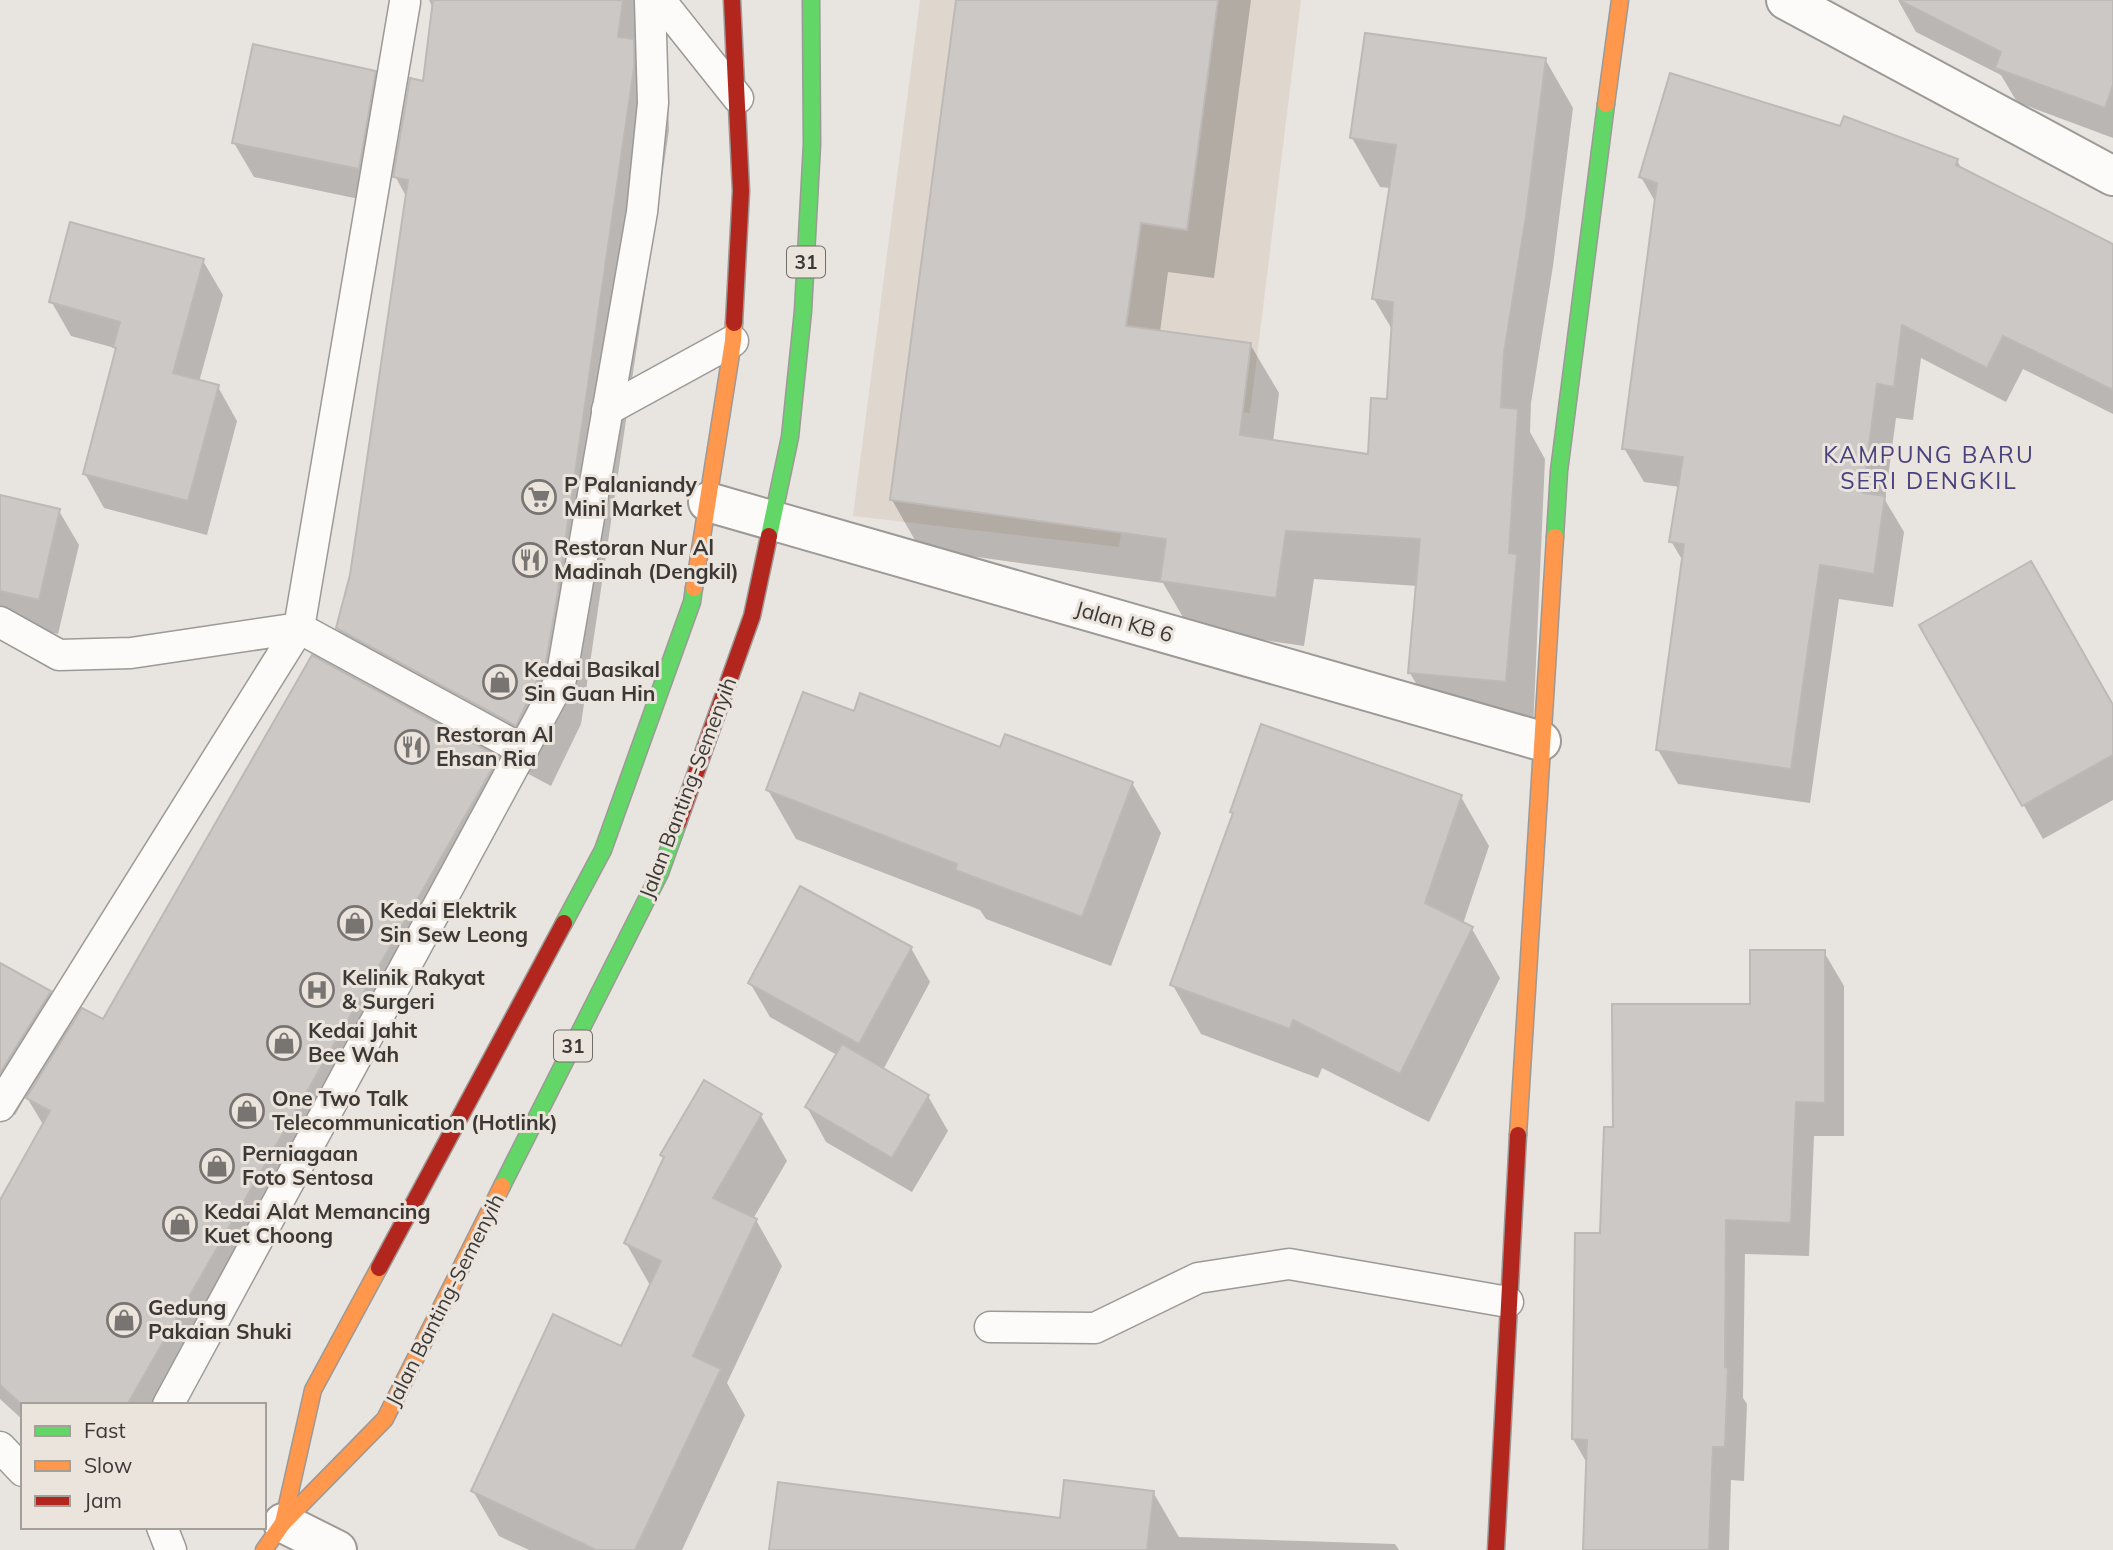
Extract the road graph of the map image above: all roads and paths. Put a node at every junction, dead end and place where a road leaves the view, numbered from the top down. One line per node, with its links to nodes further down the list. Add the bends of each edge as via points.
1 (650, 0): 11 (lane, via 653,103 642,212)
2 (660, 0): 8 (lane)
3 (732, 0): 8 (main road)
4 (811, 0): 13 (main road, Jalan Banting-Semenyih / 31, via 812,145 803,311 790,437)
5 (1620, 0): 16 (main road, via 1559,471)
6 (1786, 0): 9 (street)
7 (405, 2): 15 (lane)
8 (738, 98): 10 (main road, via 741,191)
9 (2113, 176)
10 (733, 341): 11 (lane); 12 (main road)
11 (607, 410): 17 (lane, via 561,679)
12 (708, 502): 13 (street, Jalan KB 6); 25 (main road, via 692,602 603,850 313,1390)
13 (772, 521): 16 (street, Jalan KB 6); 25 (main road, Jalan Banting-Semenyih / 31, via 752,617 660,873 385,1419)
14 (0, 622): 15 (lane, via 59,655 131,653)
15 (299, 628): 17 (lane); 18 (lane)
16 (1541, 741): 19 (main road)
17 (523, 750): 21 (lane)
18 (0, 1106)
19 (1508, 1302): 20 (lane, via 1289,1264 1198,1278 1095,1328); 28 (main road)
20 (990, 1327)
21 (170, 1403)
22 (0, 1447): 23 (lane)
23 (21, 1469)
24 (163, 1529): 26 (lane)
25 (274, 1537): 27 (street)
26 (170, 1550)
27 (337, 1550)
28 (1496, 1550)

